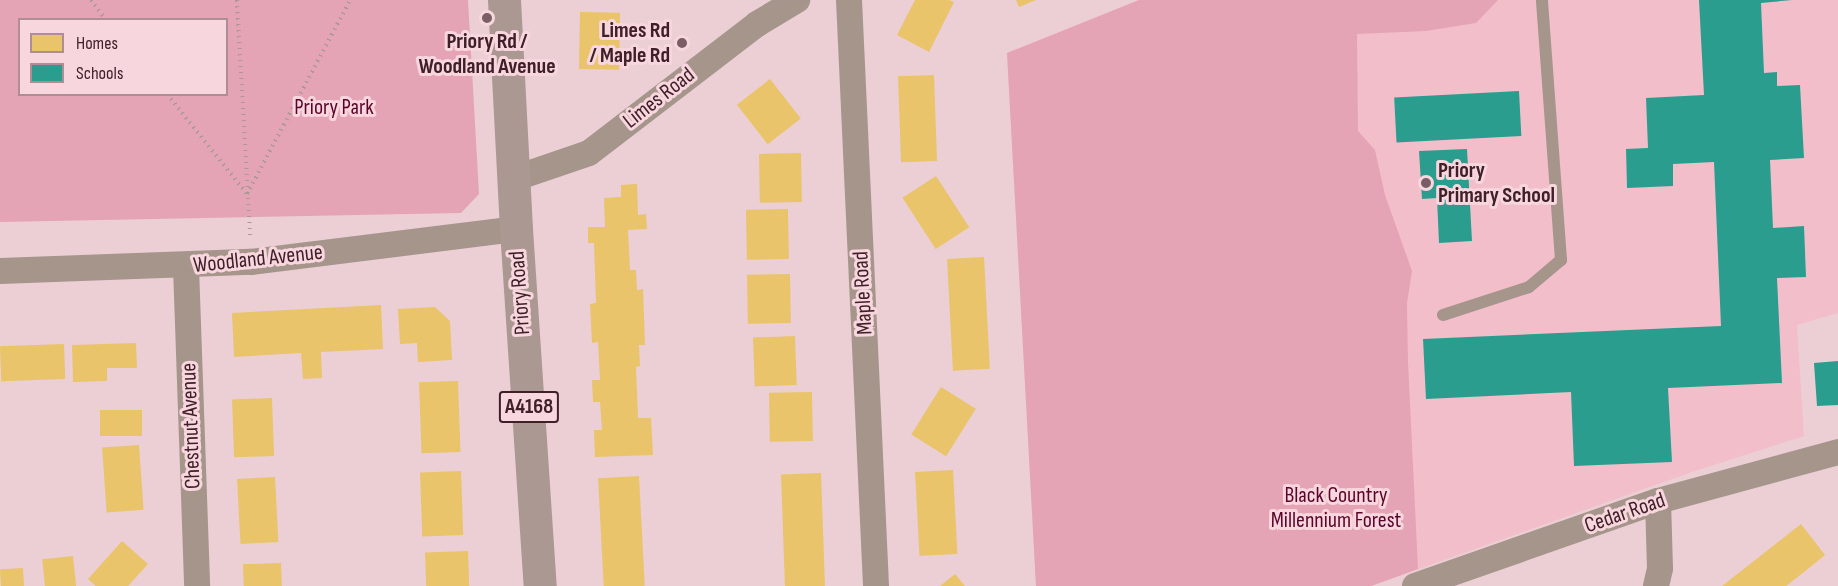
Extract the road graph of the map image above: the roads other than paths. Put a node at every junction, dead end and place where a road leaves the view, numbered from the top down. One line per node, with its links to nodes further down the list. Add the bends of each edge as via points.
1 (504, 0): 5 (main road, Priory Road / A4168)
2 (797, 0): 5 (street, Limes Road, via 757,24 589,153)
3 (849, 0): 14 (street, Maple Road)
4 (1542, 0): 9 (lane, via 1561,260 1529,287)
5 (513, 179): 6 (main road, Priory Road / A4168)
6 (516, 229): 7 (street, Woodland Avenue); 13 (main road, Priory Road / A4168)
7 (186, 267): 8 (street, Woodland Avenue); 12 (street, Chestnut Avenue)
8 (0, 271)
9 (1443, 315)
10 (1838, 452): 11 (street, Cedar Road)
11 (1658, 501): 15 (street, Cedar Road); 16 (street, via 1660,568)
12 (197, 586)
13 (540, 586)
14 (876, 586)
15 (1415, 586)
16 (1656, 586)

